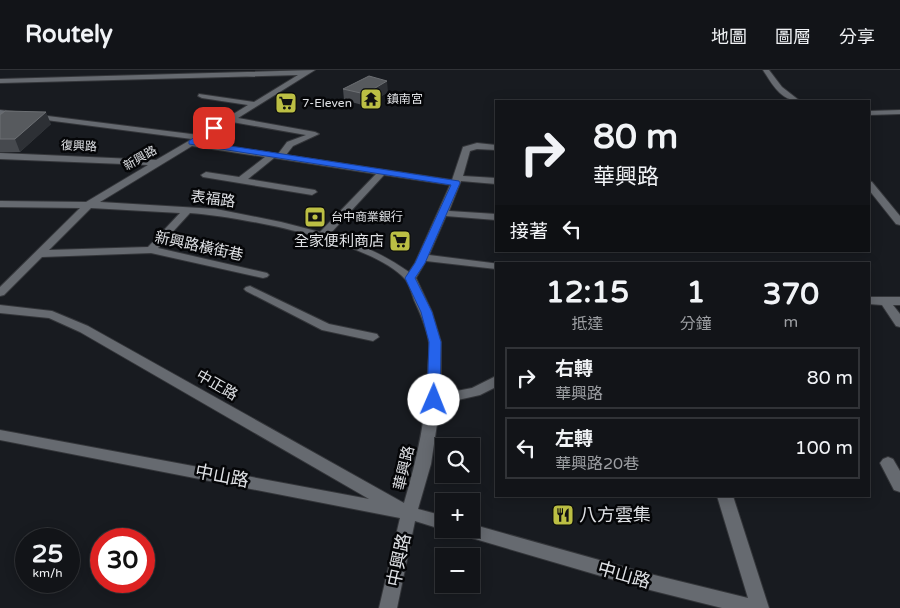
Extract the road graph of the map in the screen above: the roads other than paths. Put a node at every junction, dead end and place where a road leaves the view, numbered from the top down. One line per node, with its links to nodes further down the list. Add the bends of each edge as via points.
1 (766, 70): 5 (street, via 779,89)
2 (310, 71): 3 (street); 6 (street, 新興路)
3 (0, 81)
4 (202, 96): 6 (street)
5 (795, 100)
6 (253, 104): 10 (street, 新興路)
7 (0, 112): 11 (street)
8 (900, 112): 9 (street)
9 (870, 113)
10 (228, 119): 11 (street, 新興路); 13 (street, via 315,134 290,144)
11 (195, 140): 13 (street); 15 (street, 新興路)
12 (495, 147): 18 (street, via 466,149)
13 (277, 155): 16 (street); 19 (street)
14 (0, 156): 15 (street, 復興路)
15 (158, 163): 24 (street, 新興路)
16 (383, 171): 18 (street); 29 (street)
17 (206, 175): 19 (street)
18 (457, 180): 20 (street); 26 (street)
19 (240, 181): 22 (street)
20 (495, 181)
21 (870, 185): 28 (street)
22 (312, 192)
23 (0, 204): 24 (street, 表福路)
24 (88, 205): 25 (street, 表福路); 31 (street, 新興路)
25 (188, 210): 29 (street, 表福路, via 216,212); 30 (street)
26 (442, 213): 27 (street); 32 (street)
27 (495, 217)
28 (900, 222)
29 (322, 236): 35 (street, 表福路, via 354,245 385,260)
30 (151, 250): 31 (street, 新興路橫街巷); 34 (street, 新興路橫街巷)
31 (39, 254): 37 (street, 新興路)
32 (422, 258): 33 (street); 35 (street)
33 (495, 266)
34 (263, 275)
35 (410, 278): 47 (street, 華興路, via 426,312 435,342)
36 (250, 289): 43 (street, via 326,327)
37 (0, 293)
38 (870, 300): 39 (street)
39 (885, 300): 40 (street); 42 (street)
40 (900, 300)
41 (0, 309): 52 (street, 中正路, via 52,315 84,329)
42 (900, 323)
43 (373, 337)
44 (495, 382): 45 (street)
45 (475, 392): 46 (street); 47 (street)
46 (495, 392)
47 (434, 400): 52 (street, 華興路, via 423,464)
48 (0, 435): 52 (street, 中山路)
49 (888, 463): 50 (street)
50 (900, 486)
51 (726, 497): 58 (street)
52 (409, 512): 53 (street, 中山路); 56 (street, 中興路)
53 (435, 520)
54 (480, 533): 55 (street, 中山路)
55 (713, 602): 57 (street, 中山路)
56 (388, 608)
57 (755, 608)
58 (760, 608)

